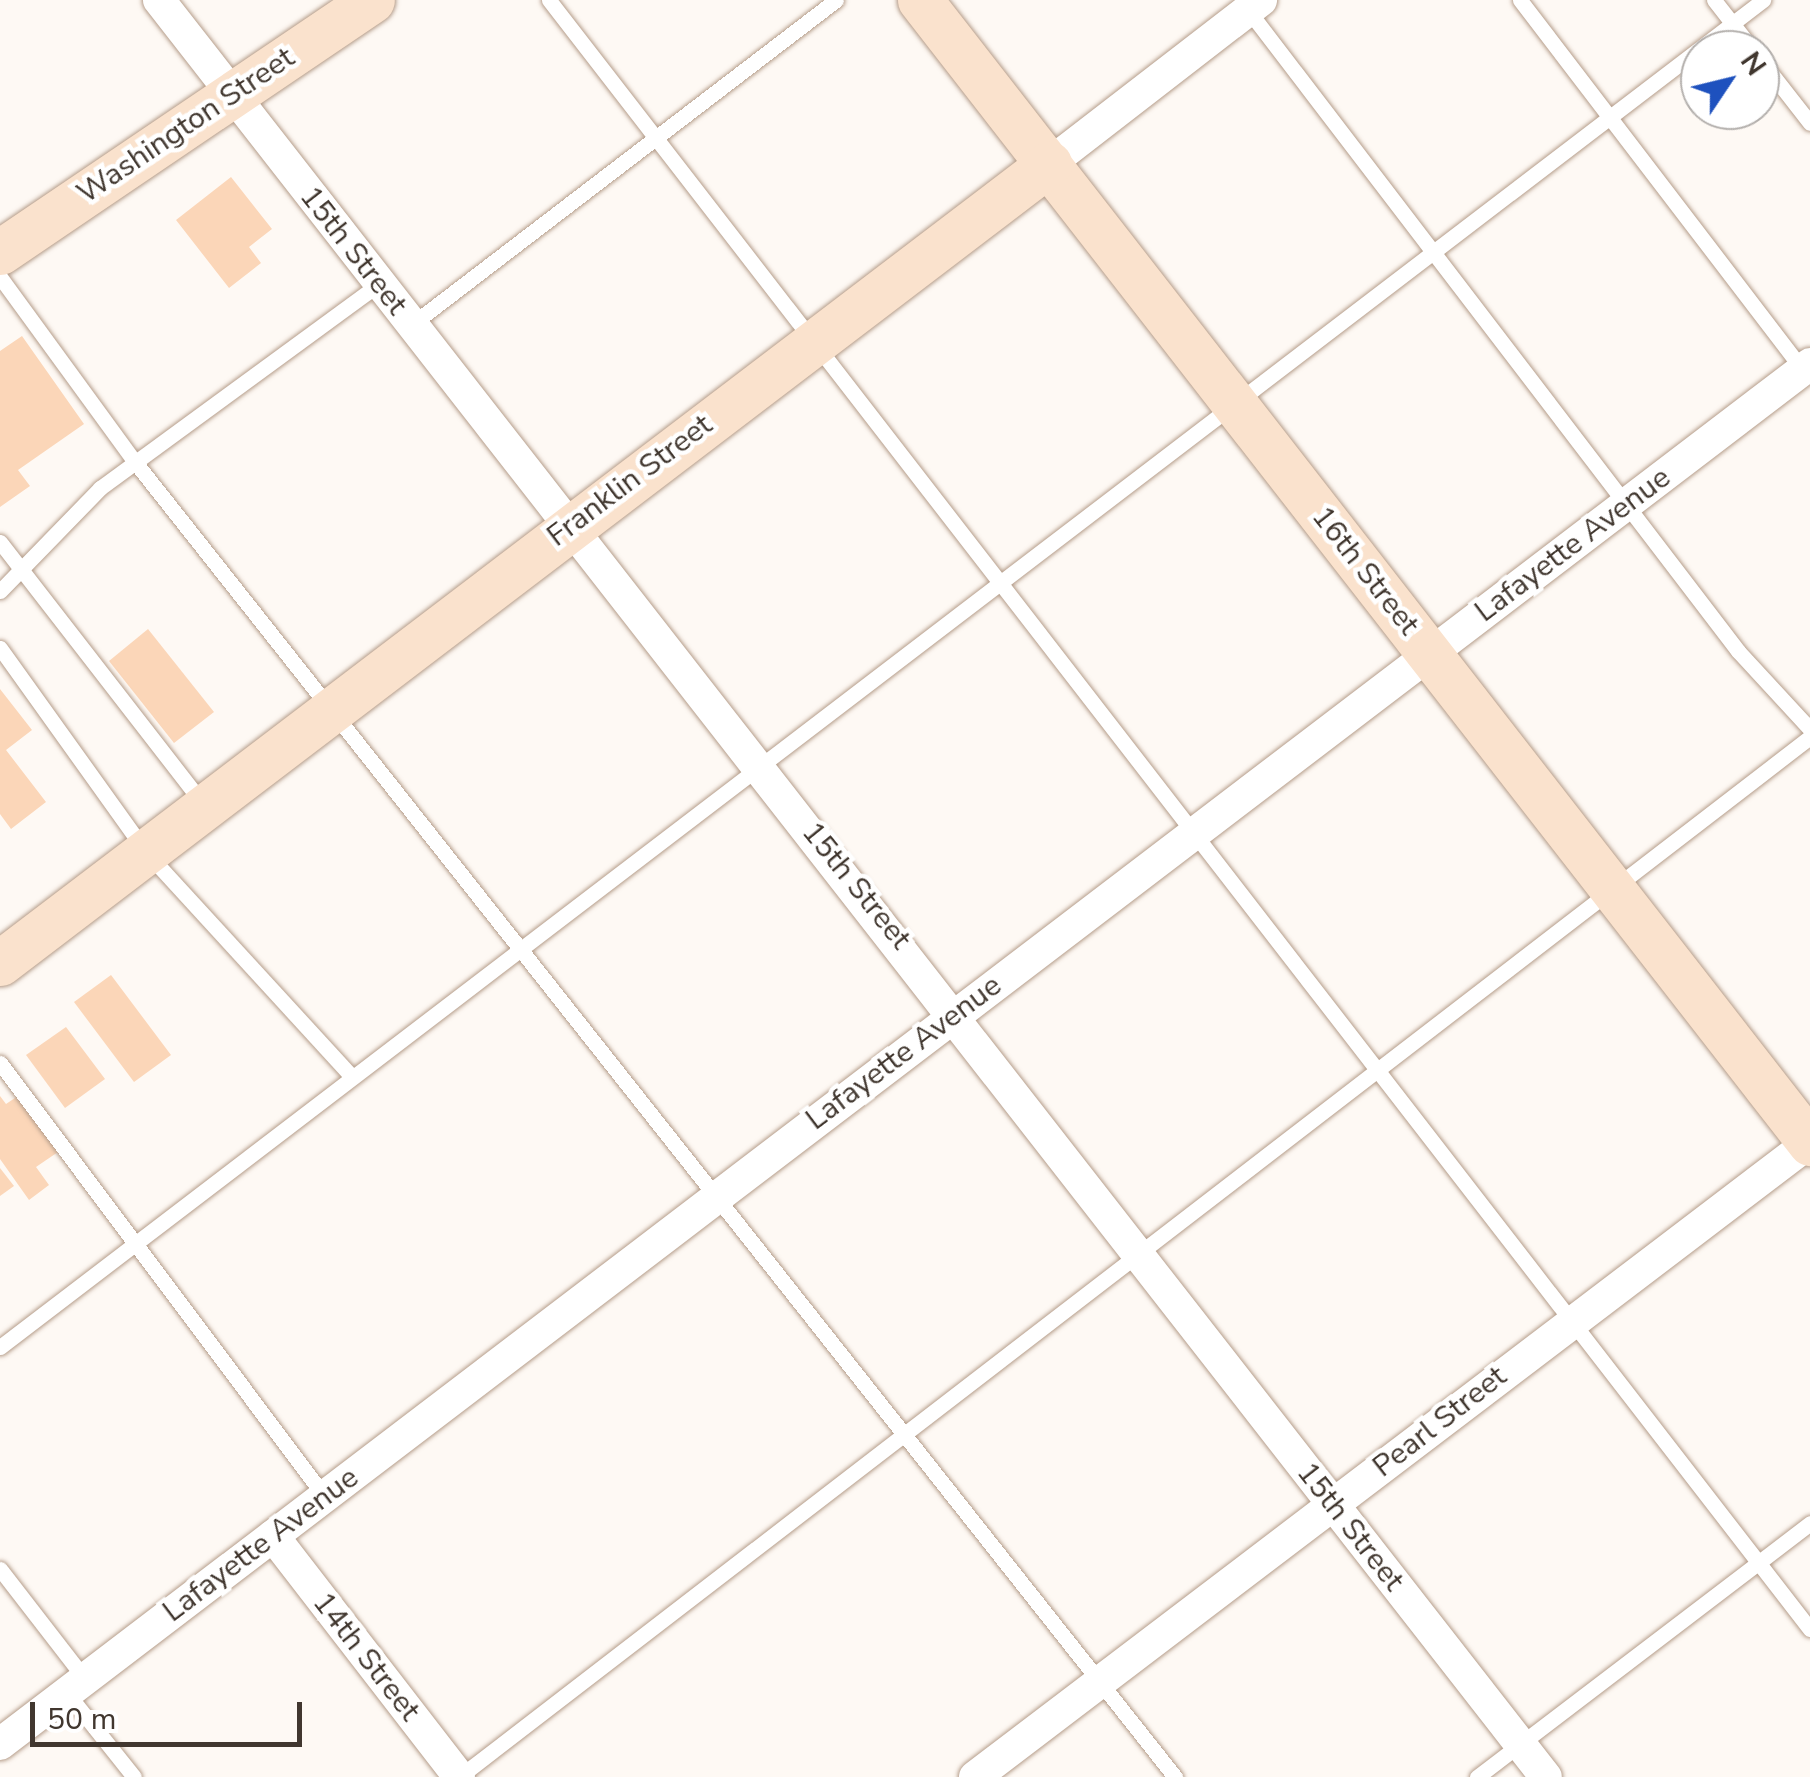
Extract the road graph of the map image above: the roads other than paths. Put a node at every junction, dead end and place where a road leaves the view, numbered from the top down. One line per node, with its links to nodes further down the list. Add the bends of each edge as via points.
1 (159, 0): 13 (street, 15th Street)
2 (372, 0): 13 (street, Washington Street)
3 (549, 0): 16 (lane)
4 (836, 0): 16 (lane)
5 (920, 0): 17 (street, 16th Street)
6 (1520, 0): 14 (lane)
7 (1714, 0): 10 (lane)
8 (1763, 0): 10 (lane)
9 (1254, 5): 17 (street, Franklin Street); 18 (lane)
10 (1732, 23): 11 (lane); 14 (lane)
11 (1737, 30)
12 (1780, 85): 15 (lane)
13 (232, 96): 19 (street, Washington Street); 21 (street, 15th Street)
14 (1608, 118): 18 (lane); 24 (lane)
15 (1810, 123)
16 (657, 132): 22 (lane); 23 (lane)
17 (1048, 164): 23 (street, Franklin Street); 25 (street, 16th Street)
18 (1436, 249): 25 (lane); 27 (lane)
19 (0, 252)
20 (0, 277): 26 (lane)
21 (379, 284): 22 (street, 15th Street); 26 (lane)
22 (412, 325): 28 (street, 15th Street)
23 (812, 343): 28 (street, Franklin Street); 31 (lane)
24 (1806, 367): 27 (street, Lafayette Avenue)
25 (1234, 403): 31 (lane); 34 (street, 16th Street)
26 (135, 462): 30 (lane); 35 (lane)
27 (1628, 502): 34 (street, Lafayette Avenue); 36 (lane, via 1738,650)
28 (570, 527): 35 (street, Franklin Street); 38 (street, 15th Street)
29 (0, 542): 30 (lane)
30 (21, 569): 32 (lane); 39 (lane)
31 (1002, 580): 38 (lane); 40 (lane)
32 (0, 591)
33 (0, 648): 41 (lane)
34 (1429, 653): 40 (street, Lafayette Avenue); 42 (street, 16th Street)
35 (334, 707): 39 (street, Franklin Street); 43 (lane)
36 (1810, 729)
37 (1810, 738): 42 (lane)
38 (759, 766): 43 (lane); 45 (street, 15th Street)
39 (205, 806): 41 (street, Franklin Street)
40 (1198, 829): 45 (street, Lafayette Avenue); 47 (lane)
41 (146, 852): 44 (street, Franklin Street); 48 (lane)
42 (1613, 891): 47 (lane); 49 (street, 16th Street)
43 (525, 944): 48 (lane); 50 (lane)
44 (4, 950)
45 (956, 1012): 50 (street, Lafayette Avenue); 52 (street, 15th Street)
46 (0, 1062): 51 (lane)
47 (1380, 1071): 52 (lane); 53 (lane)
48 (352, 1078): 51 (lane)
49 (1810, 1142): 53 (street, Pearl Street)
50 (718, 1194): 55 (lane); 56 (street, Lafayette Avenue)
51 (137, 1242): 54 (lane); 56 (lane)
52 (1141, 1255): 55 (lane); 57 (street, 15th Street)
53 (1574, 1319): 57 (street, Pearl Street); 60 (lane)
54 (0, 1347)
55 (907, 1434): 63 (lane); 68 (lane)
56 (325, 1496): 59 (street, Lafayette Avenue)
57 (1332, 1505): 63 (street, Pearl Street); 66 (street, 15th Street)
58 (1810, 1524): 60 (lane)
59 (273, 1536): 64 (street, Lafayette Avenue); 68 (street, 14th Street)
60 (1760, 1559): 62 (lane); 66 (lane)
61 (0, 1569): 64 (lane)
62 (1810, 1630)
63 (1101, 1681): 69 (street, Pearl Street); 70 (lane)
64 (76, 1686): 65 (street, Lafayette Avenue); 67 (lane)
65 (0, 1744)
66 (1520, 1744): 71 (lane); 72 (street, 15th Street)
67 (134, 1777)
68 (459, 1777)
69 (975, 1777)
70 (1175, 1777)
71 (1477, 1777)
72 (1546, 1777)

